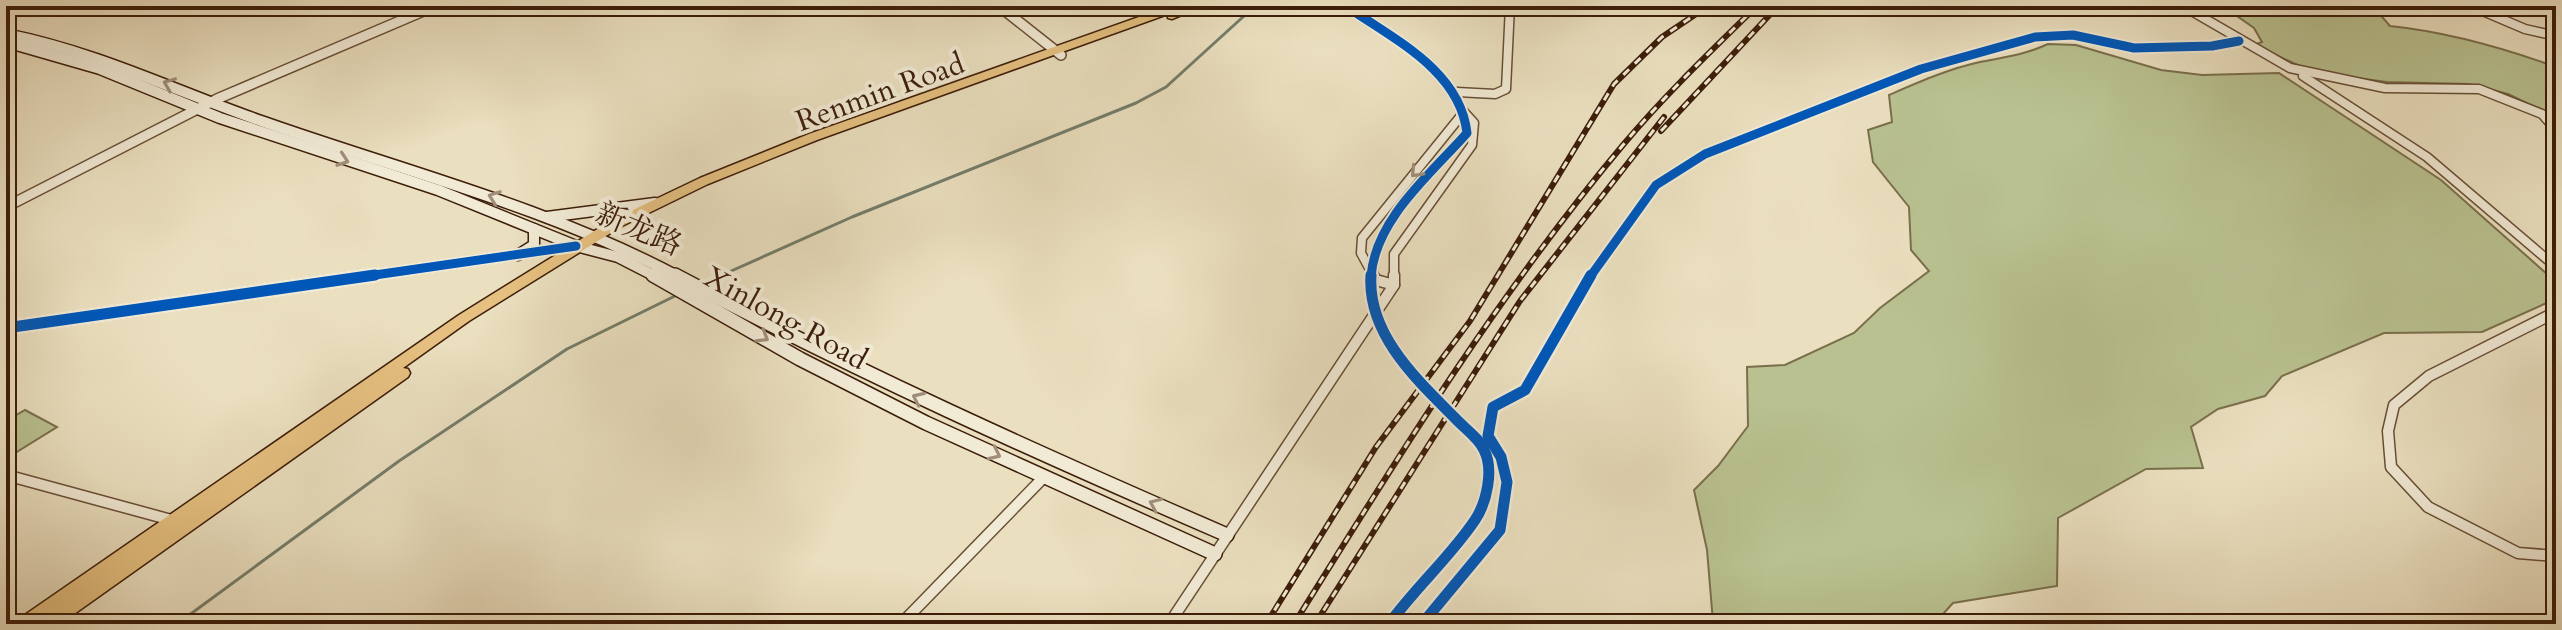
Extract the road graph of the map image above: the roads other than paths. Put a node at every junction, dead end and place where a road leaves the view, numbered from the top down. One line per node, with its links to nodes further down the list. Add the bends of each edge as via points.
1 (435, 6): 16 (street)
2 (999, 6): 13 (street)
3 (1180, 6): 13 (main road, Renmin Road)
4 (1198, 6): 13 (main road, Renmin Road)
5 (1346, 6): 15 (street)
6 (1510, 6): 15 (street, via 1506,89 1495,94)
7 (2183, 6): 11 (street)
8 (2471, 6): 10 (street)
9 (6, 34): 16 (main road, 新龙路, one-way to 9, via 65,46)
10 (2556, 36)
11 (2239, 41): 14 (street); 42 (street, via 2134,48 2073,35 2035,37 1921,69 1744,136 1680,167 1656,185 1611,243 1525,390 1493,407 1488,436 1507,482 1500,530)
12 (6, 42): 17 (main road, Xinlong Road, via 100,69)
13 (1058, 52): 20 (main road, Renmin Road, via 813,137); 24 (main road, Renmin Road, via 773,161)
14 (2290, 68): 19 (street, via 2385,88 2479,89 2542,114); 26 (street, via 2427,157)
15 (1457, 92): 18 (street)
16 (209, 101): 17 (street); 22 (main road, 新龙路, one-way to 16)
17 (194, 108): 21 (street); 23 (main road, Xinlong Road, one-way to 23, via 438,190)
18 (1464, 112): 28 (street, via 1474,123 1472,145 1394,254); 28 (street, one-way to 28, via 1362,238 1361,253 1376,280); 41 (street, bridge, via 1467,133 1387,228 1372,263 1370,293 1381,335 1484,448 1491,471 1476,518)
19 (2556, 130)
20 (662, 201): 22 (main road); 24 (main road, Renmin Road)
21 (6, 207)
22 (542, 217): 24 (main road, 新龙路)
23 (534, 229): 24 (main road, Xinlong Road); 25 (main road, via 534,245)
24 (590, 243): 25 (street); 27 (main road, Xinlong Road); 33 (main road, via 464,318); 38 (main road)
25 (518, 255): 30 (street)
26 (2556, 267)
27 (664, 273): 32 (main road, Xinlong Road, one-way to 32, via 800,359); 34 (main road, 新龙路, one-way to 27, via 1001,437 822,353 710,290)
28 (1394, 285): 34 (street)
29 (2556, 312): 36 (street, via 2429,376 2394,405 2388,431 2391,467 2428,507 2518,553)
30 (8, 330)
31 (6, 475): 33 (street)
32 (1044, 477): 35 (main road, Xinlong Road); 39 (street)
33 (175, 521): 37 (main road)
34 (1227, 535): 35 (street)
35 (1215, 554): 40 (street)
36 (2556, 556)
37 (25, 624)
38 (47, 624)
39 (901, 624)
40 (1169, 624)
41 (1389, 624)
42 (1422, 624)

